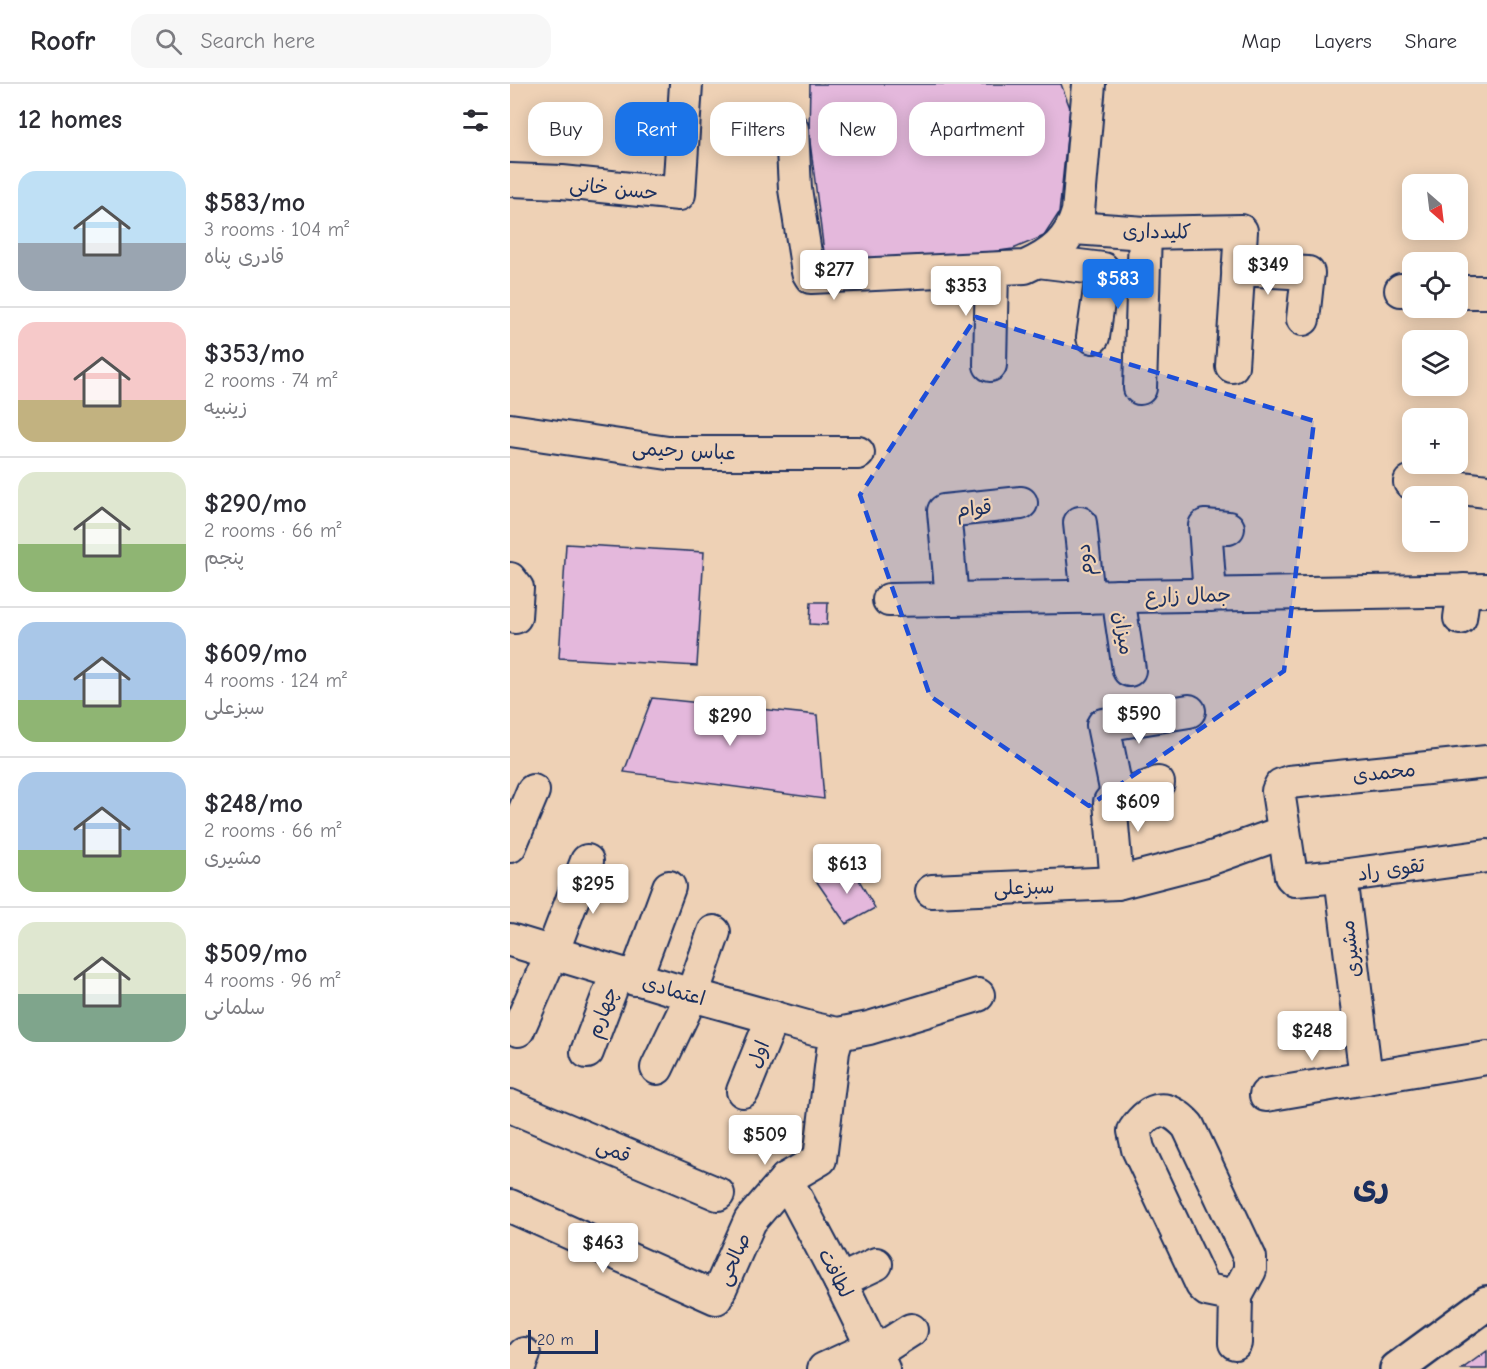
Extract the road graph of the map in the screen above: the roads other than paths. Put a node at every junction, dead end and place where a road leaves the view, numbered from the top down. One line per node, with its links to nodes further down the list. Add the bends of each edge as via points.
1 (686, 84): 4 (street, حسن خانی, via 680,194)
2 (1089, 84): 5 (street)
3 (793, 156): 8 (street, via 795,189 811,277)
4 (510, 180)
5 (1074, 228): 6 (street, کلیدداری); 7 (street, via 1055,251)
6 (1145, 233): 9 (street, کلیدداری, via 1240,231); 16 (street)
7 (1038, 261): 8 (street, via 1025,267); 13 (street, via 1103,268)
8 (992, 269): 14 (street)
9 (1238, 269): 12 (street, via 1308,273); 15 (street)
10 (1468, 292): 11 (street)
11 (1487, 292)
12 (1303, 319)
13 (1093, 337)
14 (990, 365)
15 (1232, 366)
16 (1140, 388)
17 (510, 430): 18 (street, عباس رحیمی, via 668,453)
18 (858, 453)
19 (1410, 482): 20 (street)
20 (1487, 491)
21 (1021, 503): 27 (street, قوام, via 944,512)
22 (1080, 523): 26 (street, دوم)
23 (1228, 528): 25 (street, via 1205,526)
24 (510, 579): 30 (street, via 517,588)
25 (1210, 595): 26 (street, جمال زارع); 28 (street, جمال زارع)
26 (1103, 597): 27 (street, جمال زارع); 31 (street, میزان)
27 (952, 599): 29 (street, جمال زارع)
28 (1470, 599)
29 (889, 600)
30 (515, 617)
31 (1130, 670)
32 (1189, 711): 36 (street, via 1102,725)
33 (1487, 762): 37 (street, محمدی, via 1289,782 1278,791)
34 (1158, 783): 36 (street)
35 (533, 791): 38 (street)
36 (1118, 799): 42 (street, via 1110,802)
37 (1284, 832): 41 (street, تقوی راد, via 1291,876 1295,880); 42 (street, سبزعلی, via 1206,860)
38 (510, 846)
39 (1487, 856): 41 (street, تقوی راد)
40 (587, 861): 47 (street)
41 (1341, 876): 57 (street, مشیری)
42 (1117, 883): 44 (street, سبزعلی)
43 (669, 886): 48 (street, چهارم)
44 (932, 891)
45 (714, 932): 49 (street)
46 (510, 940): 47 (street, اعتمادی)
47 (552, 953): 48 (street, اعتمادی); 52 (street)
48 (626, 976): 49 (street, اعتمادی); 54 (street, چهارم)
49 (692, 995): 51 (street, اعتمادی); 56 (street)
50 (978, 995): 53 (street, اعتمادی)
51 (773, 1017): 53 (street, اعتمادی); 58 (street, اول)
52 (518, 1030)
53 (838, 1034): 61 (street, via 820,1160)
54 (587, 1052)
55 (1487, 1058): 57 (street)
56 (657, 1068)
57 (1366, 1078): 59 (street)
58 (743, 1092)
59 (1266, 1095)
60 (510, 1106): 62 (street, قمی)
61 (786, 1179): 63 (street, صالحی, via 750,1221 716,1298); 65 (street, لطافت)
62 (718, 1194)
63 (510, 1206)
64 (876, 1264): 65 (street)
65 (840, 1281): 70 (street, لطافت)
66 (1236, 1296): 66 (street, via 1250,1270 1245,1246 1188,1126 1177,1114 1164,1110 1151,1113 1134,1131 1138,1149 1202,1286); 69 (street)
67 (1487, 1303): 72 (main road)
68 (911, 1330): 70 (street)
69 (1235, 1343)
70 (877, 1356): 71 (street)
71 (824, 1369)
72 (1397, 1369)

